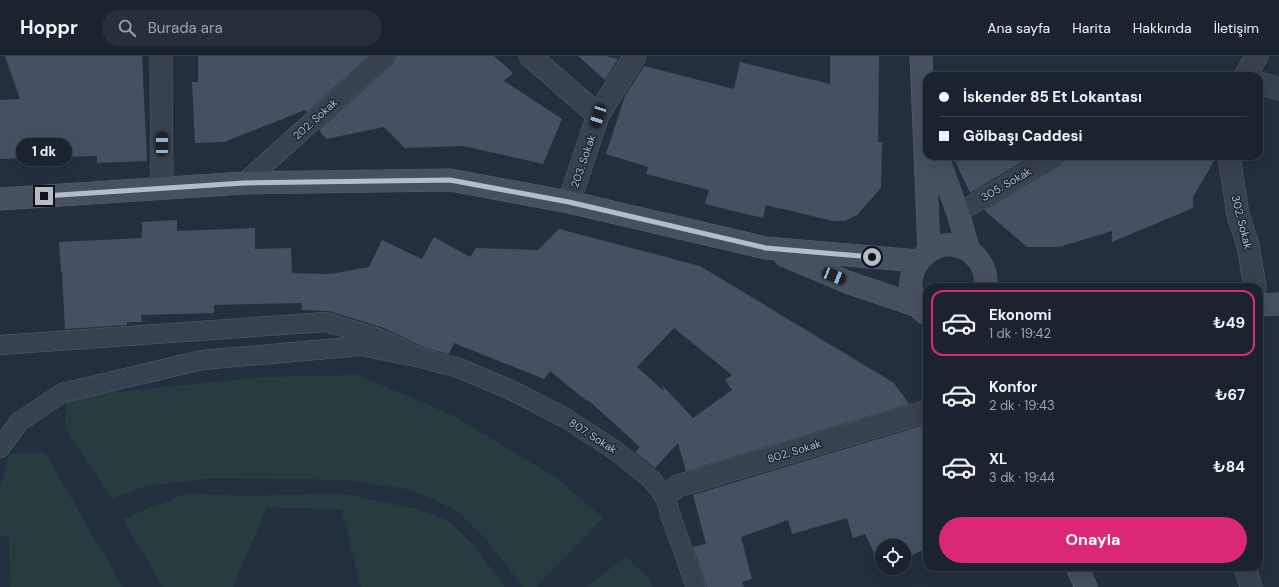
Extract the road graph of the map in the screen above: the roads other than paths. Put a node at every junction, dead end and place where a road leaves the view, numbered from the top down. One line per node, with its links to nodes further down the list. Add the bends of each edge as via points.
1 (161, 56): 17 (street)
2 (385, 56): 16 (street, 202. Sokak)
3 (530, 56): 11 (street)
4 (635, 56): 11 (street, 203. Sokak)
5 (921, 56): 8 (main road)
6 (1257, 56): 7 (street)
7 (1247, 72)
8 (923, 84)
9 (1263, 84): 10 (street)
10 (1279, 89)
11 (598, 116): 19 (street, 203. Sokak)
12 (925, 160): 23 (main road)
13 (938, 160): 20 (main road)
14 (1047, 160): 20 (street, 305. Sokak)
15 (1230, 160): 25 (street, 302. Sokak, via 1238,215 1248,245)
16 (244, 183): 17 (main road); 19 (main road, via 450,180)
17 (162, 188): 18 (main road)
18 (0, 199)
19 (569, 202): 21 (main road)
20 (958, 212): 22 (main road)
21 (766, 248): 23 (main road); 28 (main road)
22 (969, 251): 23 (main road, via 948,245); 24 (main road, via 983,266)
23 (923, 256): 28 (main road, via 912,273 911,287 915,300)
24 (987, 283)
25 (1254, 283)
26 (1279, 304): 27 (main road)
27 (1263, 305)
28 (923, 310)
29 (0, 345): 30 (street, via 326,322 381,339)
30 (421, 358): 32 (street, via 361,346 202,360 62,393 19,422); 33 (street, 807. Sokak, via 459,368 513,391 567,419 616,451 651,479)
31 (923, 412): 33 (street, 802. Sokak, via 678,486)
32 (0, 448)
33 (665, 496): 36 (street, 807. Sokak)
34 (1079, 571): 37 (main road)
35 (1246, 571): 38 (street)
36 (696, 587)
37 (1086, 587)
38 (1251, 587)

